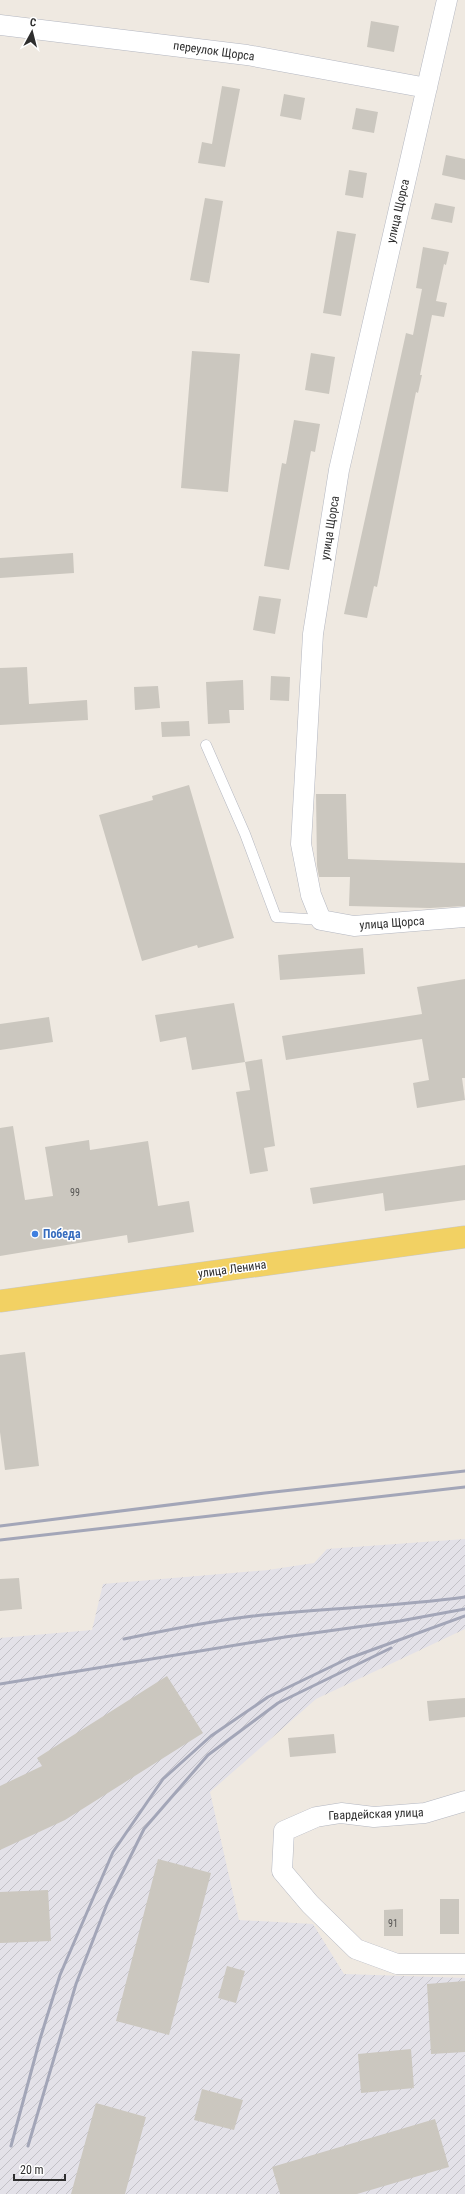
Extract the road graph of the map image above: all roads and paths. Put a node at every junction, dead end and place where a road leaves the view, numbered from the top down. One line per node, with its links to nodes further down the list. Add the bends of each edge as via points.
1 (448, 0): 3 (street, улица Щорса)
2 (0, 25): 3 (street, переулок Щорса, via 247,55)
3 (427, 88): 6 (street, улица Щорса, via 339,470 313,634 301,844 311,895)
4 (206, 745): 6 (lane, via 245,834 276,917)
5 (465, 917): 6 (street, улица Щорса, via 354,926)
6 (322, 920)
7 (465, 1236): 8 (main road, улица Ленина)
8 (0, 1301)
9 (465, 1801): 10 (street, Гвардейская улица, via 425,1813 374,1817 341,1813 316,1817 284,1831 282,1871 310,1904 356,1949 397,1964)
10 (465, 1964)

